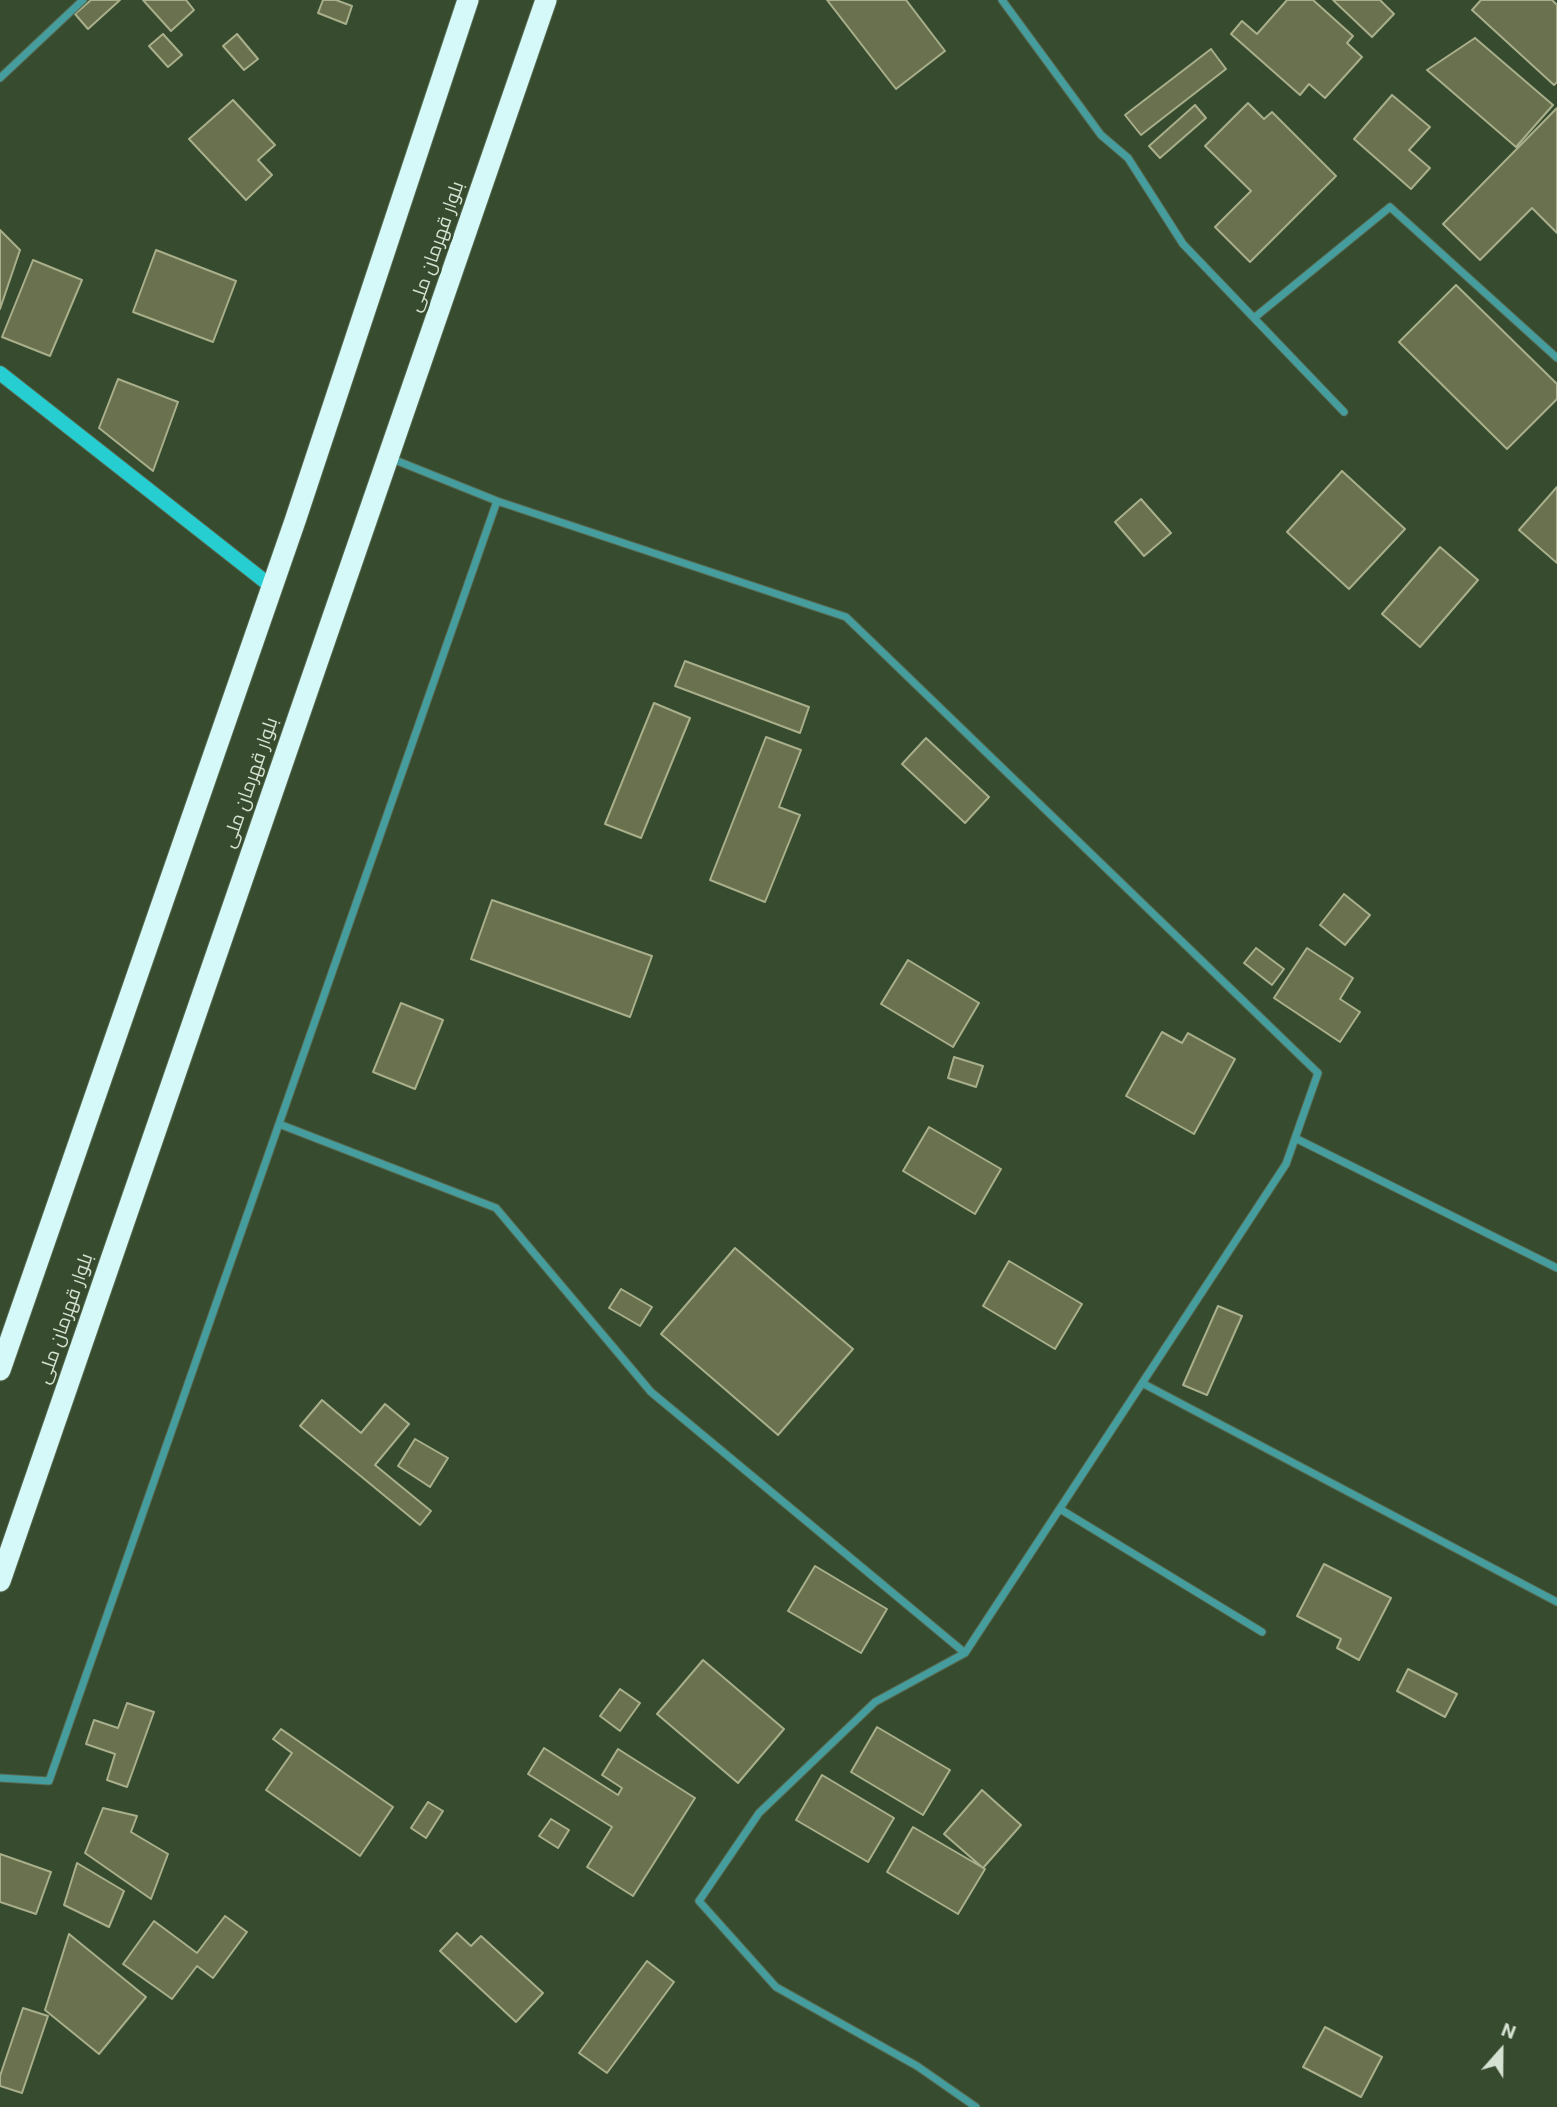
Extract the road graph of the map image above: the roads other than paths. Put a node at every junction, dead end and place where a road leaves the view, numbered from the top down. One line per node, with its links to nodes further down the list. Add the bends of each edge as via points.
1 (83, 0): 5 (street)
2 (468, 0): 12 (highway)
3 (546, 0): 10 (highway, بلوار قهرمان ملی)
4 (1002, 0): 6 (street, via 1101,135 1128,158 1182,244)
5 (0, 78)
6 (1254, 318): 7 (street, via 1390,207); 9 (street)
7 (1557, 358)
8 (0, 373): 12 (street)
9 (1344, 412)
10 (388, 457): 11 (street); 19 (highway, بلوار قهرمان ملی)
11 (497, 501): 13 (street); 14 (street, via 846,617 1318,1073)
12 (272, 587): 16 (highway)
13 (279, 1125): 22 (street, via 496,1208 651,1392); 23 (street, via 49,1781)
14 (1295, 1138): 15 (street); 17 (street, via 1286,1164)
15 (1557, 1268)
16 (0, 1370)
17 (1142, 1383): 18 (street); 20 (street)
18 (1060, 1509): 21 (street); 22 (street)
19 (0, 1581)
20 (1557, 1602)
21 (1262, 1632)
22 (965, 1653): 24 (street, via 875,1702 759,1813 699,1901 776,1987 917,2066)
23 (0, 1777)
24 (976, 2107)

